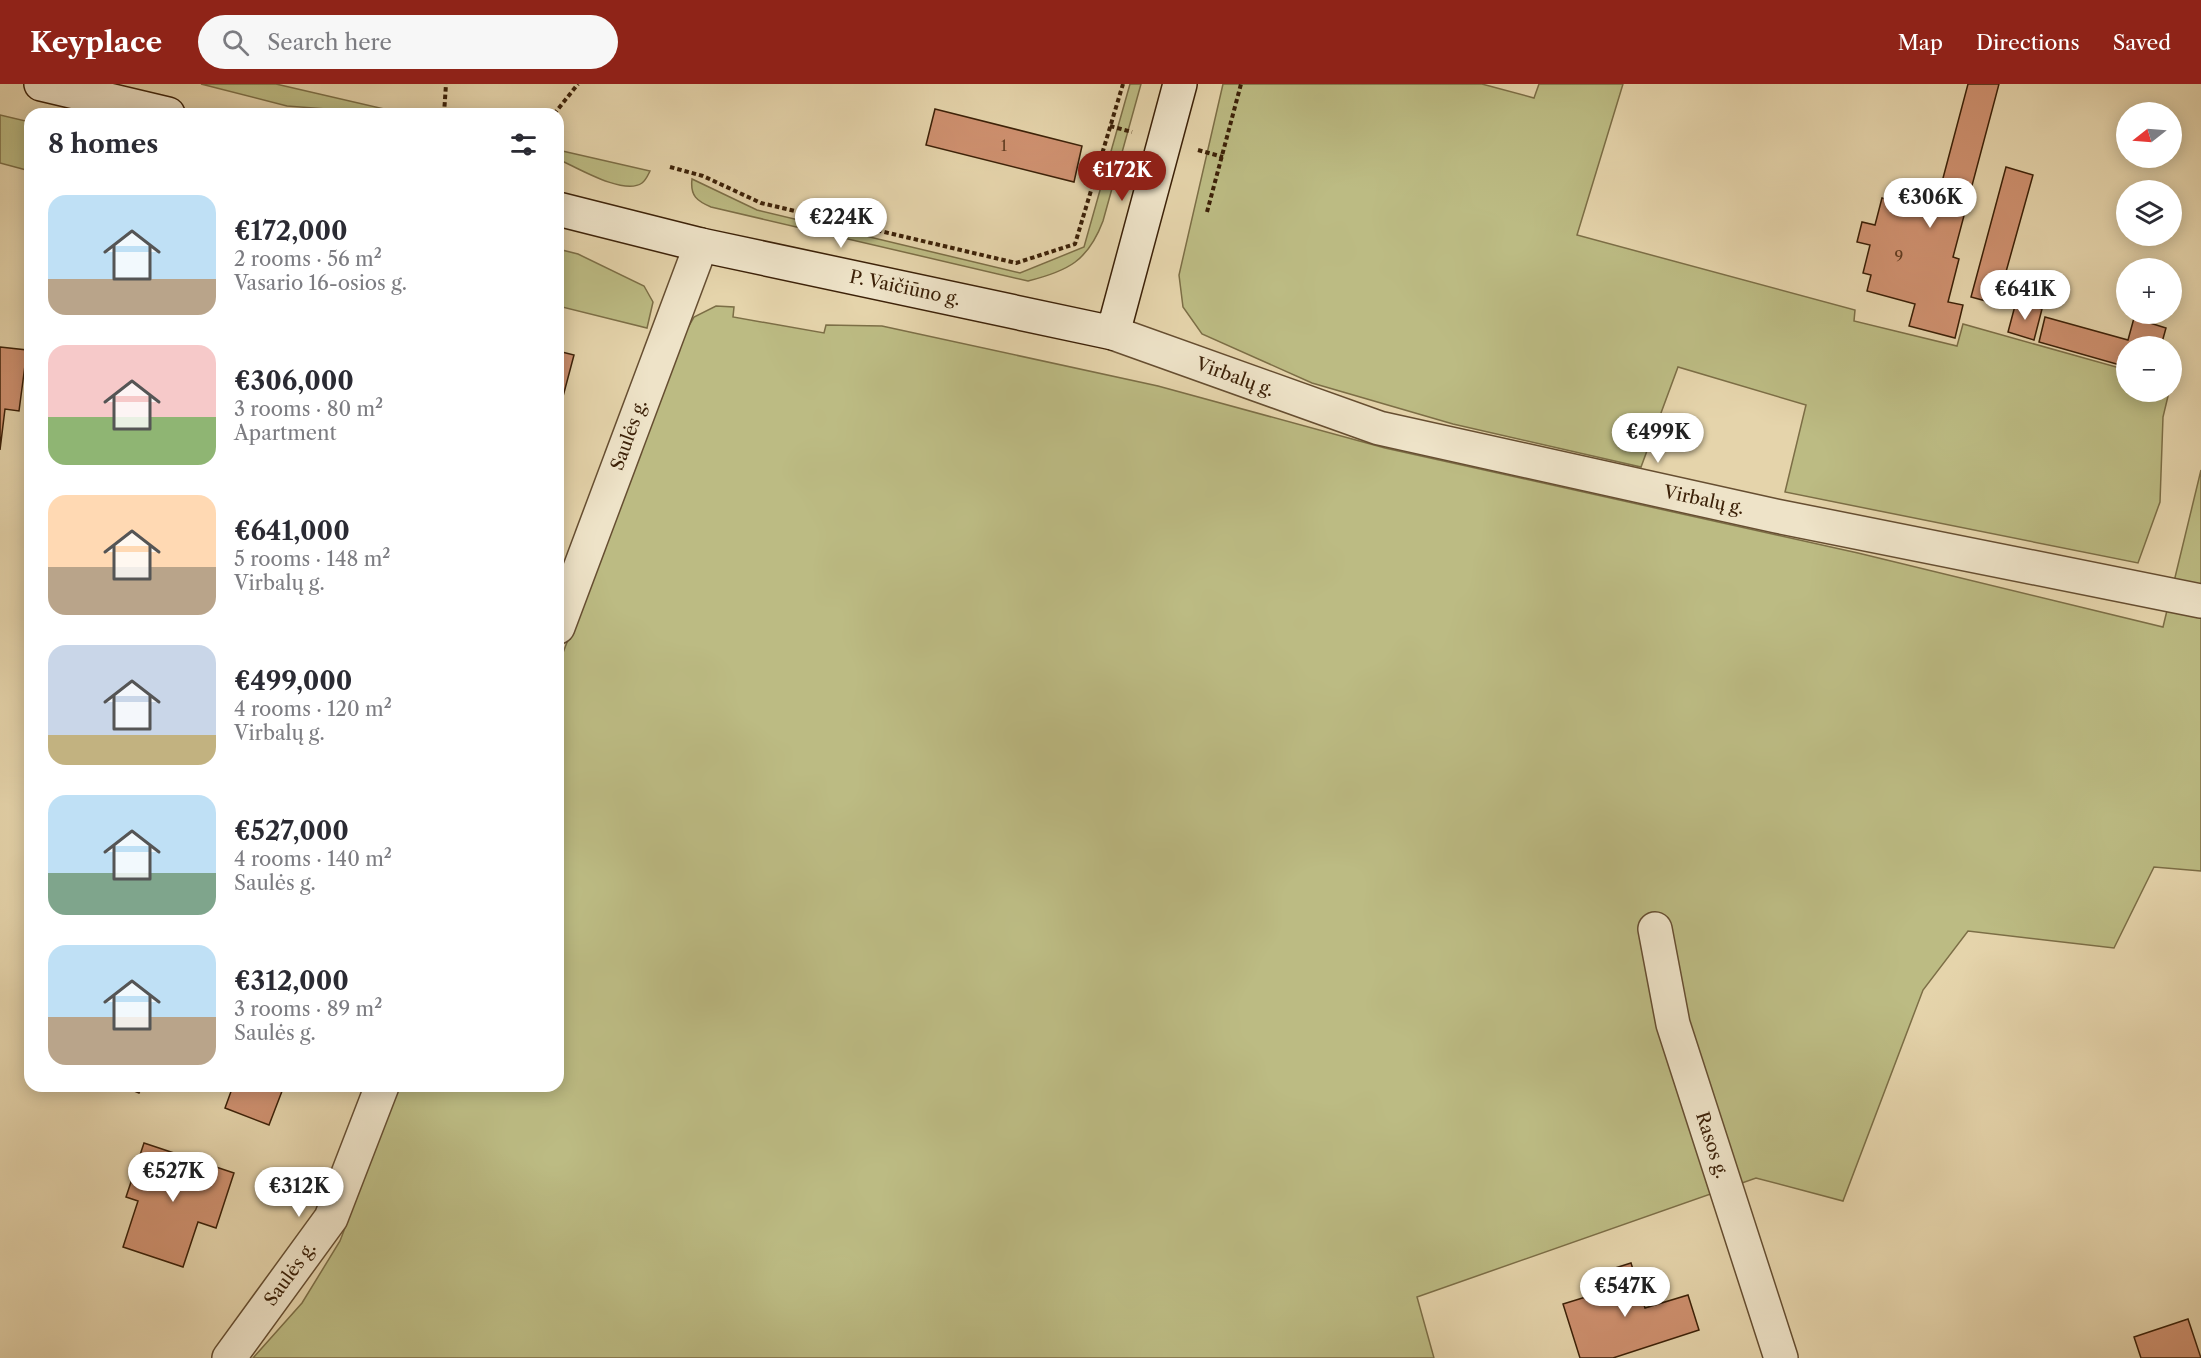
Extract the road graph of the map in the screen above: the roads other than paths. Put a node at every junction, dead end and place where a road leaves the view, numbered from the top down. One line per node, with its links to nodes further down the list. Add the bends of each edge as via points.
1 (41, 84): 3 (street)
2 (1180, 84): 6 (street)
3 (143, 108)
4 (564, 211): 5 (street, P. Vaičiūno g.)
5 (701, 245): 6 (street, P. Vaičiūno g.); 8 (street, Saulės g.)
6 (1113, 333): 7 (street, Virbalų g., via 1379,428 1776,516)
7 (2201, 601)
8 (564, 611)
9 (1655, 929): 12 (street, Rasos g., via 1673,1024)
10 (380, 1092): 11 (street, Saulės g., via 331,1218)
11 (229, 1358)
12 (1781, 1358)

